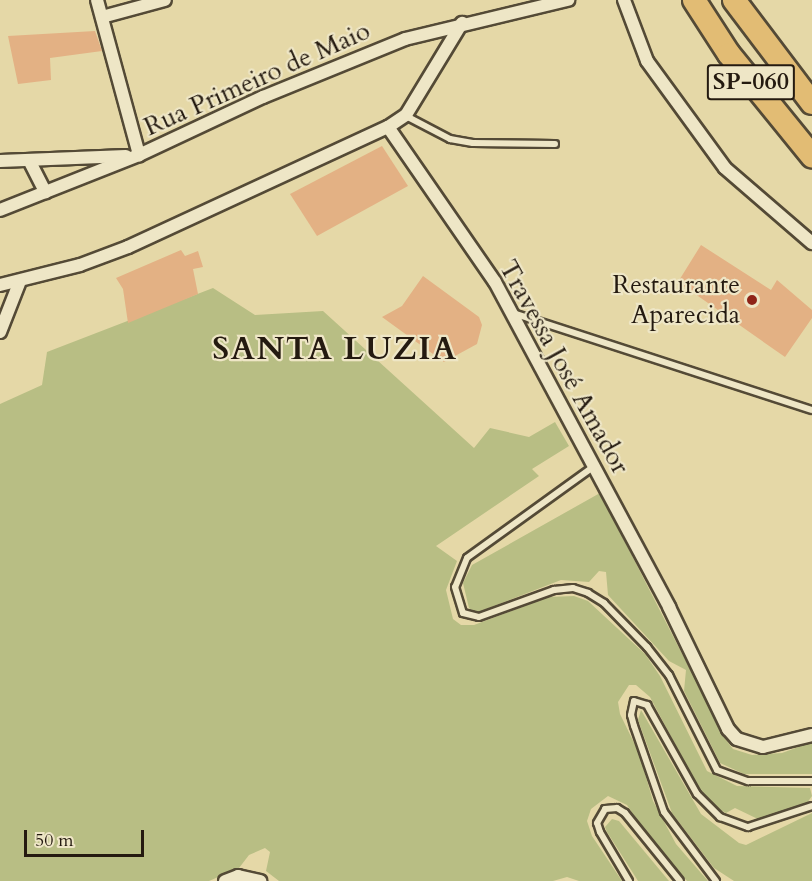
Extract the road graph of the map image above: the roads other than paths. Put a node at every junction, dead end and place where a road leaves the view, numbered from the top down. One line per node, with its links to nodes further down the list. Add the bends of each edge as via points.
1 (97, 0): 7 (street)
2 (165, 0): 7 (street)
3 (568, 0): 8 (street, Rua Primeiro de Maio)
4 (624, 0): 19 (street, via 627,17 652,68 725,168)
5 (734, 0): 9 (highway, SP-060)
6 (695, 2): 14 (highway, SP-060, via 741,70)
7 (102, 17): 13 (street)
8 (462, 23): 10 (street); 13 (street, Rua Primeiro de Maio, via 405,39 274,92)
9 (812, 103)
10 (405, 115): 11 (street); 12 (lane, via 450,139)
11 (388, 127): 20 (street, via 128,247); 22 (street, Travessa José Amador)
12 (555, 144)
13 (139, 155): 16 (street); 17 (street, Rua Primeiro de Maio)
14 (812, 156)
15 (0, 161): 16 (street)
16 (30, 162): 17 (street)
17 (45, 192): 18 (street, Rua Primeiro de Maio)
18 (0, 210)
19 (812, 243)
20 (20, 281): 21 (street); 23 (street)
21 (0, 285)
22 (512, 313): 24 (lane); 25 (street, Travessa José Amador)
23 (0, 332)
24 (812, 410)
25 (594, 466): 26 (street, Travessa José Amador, via 669,607 718,712 737,739 750,745 775,747); 27 (lane, via 466,558 455,587 463,613 479,617 554,590 573,588 588,593 633,632 669,675 717,770 748,781)
26 (812, 735)
27 (812, 781)
28 (812, 806): 33 (lane, via 748,827 720,818 696,794 647,705 634,701 631,715 664,812)
29 (225, 881): 30 (street, via 238,876)
30 (260, 881)
31 (629, 881): 32 (lane, via 597,823 606,809 617,808 625,813)
32 (680, 881)
33 (716, 881)

